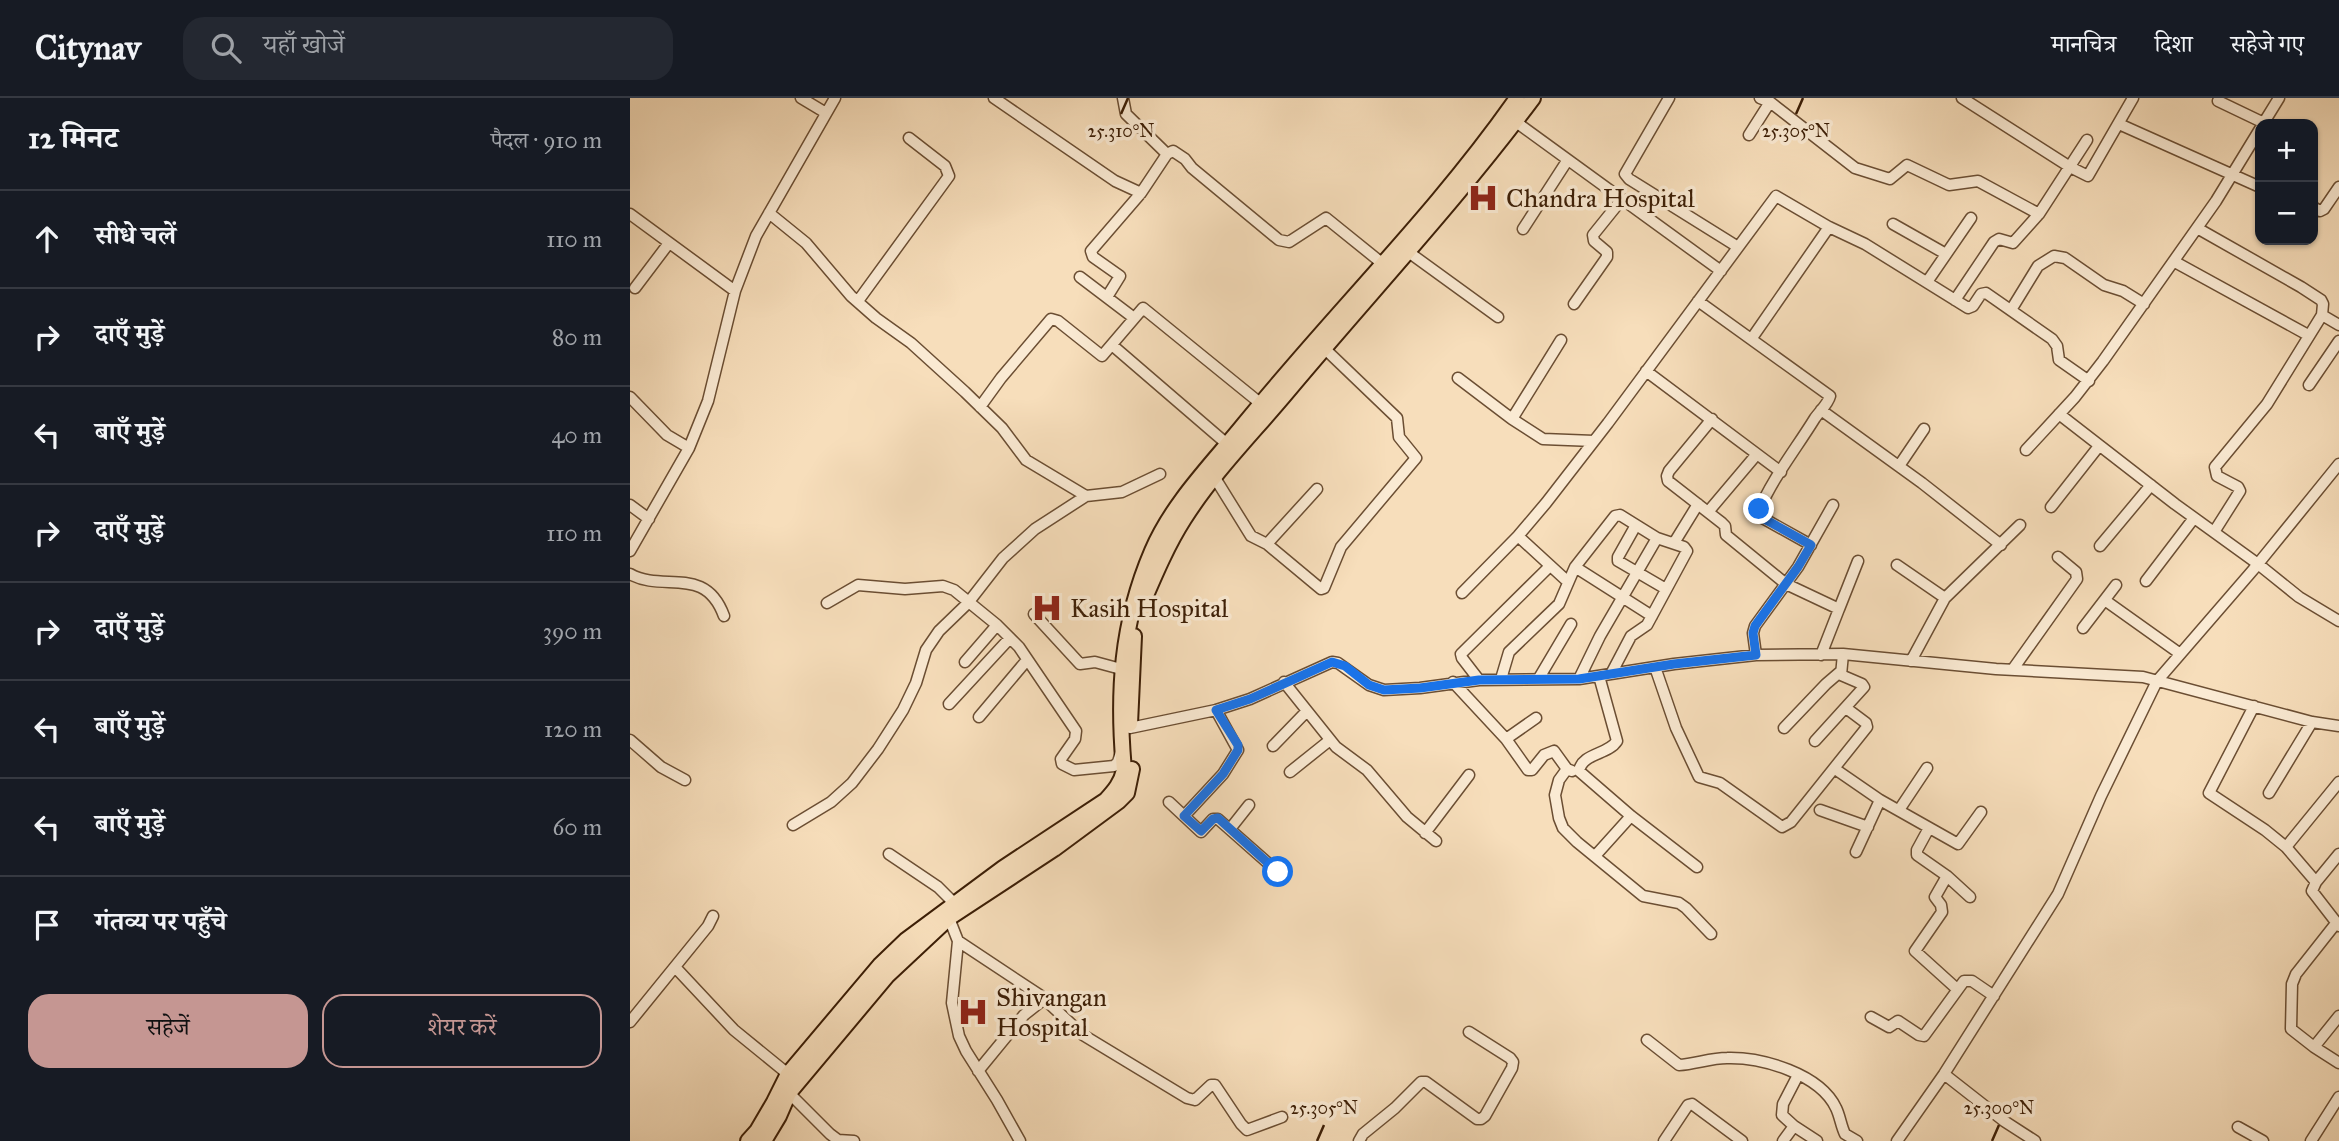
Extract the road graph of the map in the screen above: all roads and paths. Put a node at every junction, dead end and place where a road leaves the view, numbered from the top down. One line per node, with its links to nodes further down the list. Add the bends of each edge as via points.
1 (801, 98): 13 (street)
2 (835, 98): 13 (street)
3 (994, 98): 28 (street, via 1115,181)
4 (1123, 98): 22 (street, via 1126,114)
5 (1517, 98): 44 (highway)
6 (1533, 98): 16 (highway)
7 (1669, 98): 40 (street, via 1625,174)
8 (2133, 98): 17 (street)
9 (2279, 98): 14 (street)
10 (1765, 100): 18 (street); 33 (street, via 1856,168 1890,178 1907,165 1949,185 1978,181)
11 (1969, 100): 24 (street)
12 (2218, 101): 15 (street)
13 (826, 113): 31 (street)
14 (2266, 119)
15 (2255, 121)
16 (1516, 122): 23 (street); 41 (highway)
17 (2119, 124): 24 (street, via 2089,175); 25 (street)
18 (1749, 135)
19 (2255, 137): 25 (street)
20 (909, 138): 52 (street, via 945,166 949,176)
21 (2087, 139): 24 (street)
22 (1167, 154): 28 (street); 44 (street, via 1173,151 1185,159 1279,240 1289,242 1325,218)
23 (1567, 161): 29 (street); 38 (street)
24 (2070, 167): 33 (street)
25 (2233, 174): 26 (street); 37 (street)
26 (2255, 185)
27 (2339, 187): 30 (street, via 2324,209)
28 (1141, 193): 50 (street, via 1091,251 1120,276)
29 (1622, 199): 45 (street); 54 (street, via 1593,235 1607,257)
30 (2318, 210)
31 (769, 213): 49 (street); 52 (street, via 806,243)
32 (630, 214): 39 (street)
33 (2039, 214): 51 (street, via 2013,243 1996,239)
34 (1971, 218): 42 (street)
35 (1893, 224): 42 (street)
36 (1829, 227): 40 (street, via 1776,196); 47 (street); 62 (street)
37 (2197, 228): 43 (street); 57 (street, via 2321,300)
38 (1523, 229)
39 (669, 243): 48 (street); 49 (street)
40 (1738, 247): 45 (street)
41 (1407, 251): 58 (street); 66 (highway)
42 (1946, 254): 47 (street)
43 (2175, 262): 55 (street); 61 (street)
44 (1383, 264): 72 (highway)
45 (1721, 271): 53 (street)
46 (1080, 277): 50 (street)
47 (1927, 282): 51 (street)
48 (635, 288)
49 (735, 291): 82 (street, via 708,401)
50 (1107, 297): 59 (street)
51 (1955, 300): 56 (street, via 1970,308 1983,293)
52 (858, 301): 73 (street, via 911,342)
53 (1698, 301): 62 (street); 67 (street)
54 (1574, 304)
55 (2144, 304): 56 (street, via 2054,256 2038,266); 69 (street)
56 (2011, 310): 69 (street, via 2053,339 2059,360)
57 (2322, 315): 60 (street); 61 (street)
58 (1498, 317)
59 (1135, 318): 65 (street); 72 (street, via 1143,308)
60 (2339, 325)
61 (2308, 335): 102 (street, via 2267,404 2215,467 2217,476 2240,491)
62 (1752, 338): 74 (street, via 1830,396)
63 (1561, 340): 76 (street)
64 (2339, 341): 70 (street)
65 (1112, 345): 73 (street, via 1099,356 1053,318); 80 (street)
66 (1324, 348): 89 (highway); 106 (street, via 1397,418 1399,437 1416,458 1341,547 1324,588)
67 (1646, 371): 77 (street); 79 (street)
68 (1458, 378): 76 (street)
69 (2089, 381): 75 (street)
70 (2309, 385)
71 (630, 397): 82 (street, via 667,435)
72 (1260, 403): 80 (highway)
73 (980, 407): 92 (street, via 1026,460)
74 (1821, 410): 86 (street); 87 (street)
75 (2059, 414): 81 (street); 83 (street)
76 (1512, 419): 79 (street, via 1547,441)
77 (1712, 419): 84 (street); 93 (street, via 1667,475 1668,481)
78 (1924, 429): 86 (street)
79 (1594, 441): 103 (street)
80 (1227, 444): 147 (highway, via 1188,492 1152,550 1129,621)
81 (2099, 446): 90 (street); 96 (street)
82 (689, 448): 98 (street)
83 (2026, 450)
84 (1757, 454): 87 (street); 97 (street)
85 (2339, 464): 113 (street)
86 (1899, 466): 108 (street)
87 (1781, 471): 107 (street, via 1759,516)
88 (1160, 474): 92 (street, via 1122,492)
89 (1215, 478): 106 (street, via 1251,536); 169 (highway, via 1185,518 1143,601 1133,639)
90 (2151, 485): 99 (street); 109 (street)
91 (1317, 489): 106 (street)
92 (1086, 496): 129 (street, via 1035,529 1003,558)
93 (1698, 504): 97 (street); 105 (street)
94 (630, 505): 98 (street)
95 (1833, 505): 107 (street)
96 (2051, 507)
97 (1708, 512): 121 (street, via 1724,526 1726,535)
98 (649, 519): 110 (street)
99 (2194, 519): 102 (street); 120 (street)
100 (1636, 525): 104 (street); 116 (street, via 1617,515); 117 (street, via 1617,559)
101 (2020, 526): 108 (street)
102 (2214, 532): 113 (street)
103 (1518, 536): 115 (street); 124 (street)
104 (1657, 538): 105 (street); 117 (street)
105 (1674, 543): 123 (street, via 1687,551)
106 (1267, 544)
107 (1811, 545): 121 (street)
108 (2001, 545): 126 (street)
109 (2100, 546)
110 (630, 551)
111 (2058, 557): 148 (street, via 2076,572 2077,579)
112 (1858, 561): 130 (street)
113 (2258, 564): 134 (street); 139 (street)
114 (1897, 565): 126 (street)
115 (1550, 566): 119 (street); 155 (street, via 1461,654)
116 (1575, 567): 119 (street); 125 (street)
117 (1637, 572): 123 (street); 125 (street)
118 (630, 575): 132 (street, via 689,583 715,599)
119 (1567, 581): 153 (street, via 1559,604 1509,652)
120 (2146, 581)
121 (1786, 584): 130 (street); 141 (street, via 1753,629)
122 (2116, 585): 127 (street)
123 (1666, 589): 133 (street)
124 (1462, 593)
125 (1622, 598): 133 (street); 154 (street)
126 (1945, 598): 144 (street)
127 (2106, 601): 137 (street); 139 (street)
128 (827, 603): 129 (street, via 852,587 867,584 905,589 947,586)
129 (968, 603): 136 (street); 193 (street, via 926,650 903,710 852,783)
130 (1839, 609): 142 (street)
131 (1034, 614): 147 (street, via 1080,664 1095,662)
132 (724, 616)
133 (1652, 616): 150 (street, via 1631,636)
134 (2339, 621)
135 (1571, 624): 152 (street)
136 (997, 625): 138 (street); 145 (street)
137 (2083, 628)
138 (1010, 638): 143 (street); 159 (street)
139 (2179, 653): 156 (street)
140 (1843, 654): 142 (street); 144 (street); 149 (street)
141 (1756, 655): 142 (street); 146 (street)
142 (1821, 655)
143 (1027, 660): 164 (street); 175 (street, via 1076,731 1060,759 1062,764 1074,770 1114,766)
144 (1911, 660): 148 (street)
145 (965, 662)
146 (1655, 667): 150 (street); 178 (street, via 1699,777 1720,783 1776,824 1782,827 1791,822)
147 (1121, 669): 175 (highway)
148 (2014, 669): 156 (street)
149 (1840, 672): 161 (street, via 1864,687); 168 (street)
150 (1611, 674): 151 (street)
151 (1599, 676): 154 (street); 179 (street, via 1617,741 1586,760)
152 (1539, 678): 153 (street); 154 (street)
153 (1501, 679): 155 (street)
154 (1579, 679)
155 (1479, 680): 158 (street)
156 (2157, 681): 160 (street); 216 (street, via 2058,894)
157 (1284, 682): 158 (street, via 1332,662 1384,690); 162 (street); 163 (street)
158 (1454, 682): 170 (street)
159 (949, 704)
160 (2254, 706): 166 (street); 199 (street, via 2209,793)
161 (1846, 708): 173 (street); 178 (street, via 1867,727)
162 (1216, 710): 169 (street); 191 (street, via 1238,750 1223,774)
163 (1306, 712): 172 (street); 174 (street)
164 (979, 717)
165 (1536, 718): 170 (street)
166 (2312, 722): 167 (street); 184 (street)
167 (2339, 726)
168 (1784, 727)
169 (1130, 728): 209 (highway, via 1127,793 1054,849)
170 (1506, 739): 177 (street, via 1529,771 1552,751)
171 (630, 740): 182 (street, via 661,767)
172 (1330, 740): 180 (street); 197 (street, via 1367,770)
173 (1815, 741)
174 (1273, 746)
175 (1122, 748): 209 (highway, via 1122,781 1106,800)
176 (1927, 768): 189 (street)
177 (1567, 769): 179 (street); 203 (street, via 1556,786 1559,818 1563,828)
178 (1835, 769): 185 (street)
179 (1579, 771): 192 (street)
180 (1290, 772)
181 (1469, 775): 197 (street)
182 (685, 780)
183 (2339, 782): 199 (street)
184 (2269, 793)
185 (1880, 800): 189 (street); 194 (street)
186 (1169, 802): 191 (street)
187 (1249, 805): 196 (street)
188 (1820, 810): 194 (street)
189 (1899, 810): 195 (street)
190 (1981, 812): 195 (street, via 1958,844)
191 (1184, 816): 196 (street, via 1201,831 1216,818)
192 (1631, 816): 203 (street); 204 (street)
193 (793, 825)
194 (1868, 827): 200 (street)
195 (1929, 828): 206 (street, via 1917,855)
196 (1230, 829): 205 (street)
197 (1425, 833): 198 (street)
198 (1436, 841)
199 (2286, 847): 207 (street)
200 (1856, 852)
201 (889, 854): 209 (street, via 938,887)
202 (2339, 855): 207 (street)
203 (1595, 856): 212 (street, via 1643,896 1686,908)
204 (1697, 867)
205 (1278, 872)
206 (1947, 876): 208 (street); 215 (street, via 1935,897 1941,912 1914,951)
207 (2316, 881): 211 (street, via 2312,891)
208 (1970, 897)
209 (950, 910): 213 (street); 226 (highway, via 905,940 880,965); 229 (highway, via 887,976)
210 (713, 916): 214 (street)
211 (2338, 924): 223 (street, via 2293,980 2291,1029)
212 (1710, 934)
213 (958, 941): 217 (street); 225 (street, via 953,1012 965,1051)
214 (675, 967): 220 (street); 226 (street, via 734,1030)
215 (1957, 989): 216 (street, via 1969,980); 219 (street, via 1924,1036 1898,1021 1889,1027)
216 (1994, 996): 227 (street)
217 (1043, 1000): 225 (street, via 1024,1015); 231 (street, via 1083,1035 1187,1098 1195,1100 1215,1085 1244,1129)
218 (2339, 1016): 223 (street)
219 (1871, 1017)
220 (630, 1022)
221 (1469, 1032): 239 (street, via 1513,1062 1482,1119 1421,1082)
222 (1647, 1040): 228 (street, via 1679,1065 1746,1059 1775,1064)
223 (2314, 1047): 224 (street)
224 (2339, 1063)
225 (978, 1071): 238 (street)
226 (788, 1074): 235 (highway)
227 (1944, 1074): 245 (street); 246 (street)
228 (1798, 1075): 232 (street, via 1782,1109); 244 (street, via 1824,1093 1837,1109 1845,1134)
229 (789, 1093): 236 (highway); 237 (street, via 838,1140)
230 (2339, 1097): 247 (street)
231 (1282, 1117)
232 (1794, 1126): 242 (street); 243 (street)
233 (2238, 1128): 234 (street)
234 (2256, 1139)
235 (748, 1141)
236 (764, 1141)
237 (855, 1141)
238 (1020, 1141)
239 (1359, 1141)
240 (1664, 1141): 241 (street, via 1692,1104)
241 (1742, 1141)
242 (1783, 1141)
243 (1817, 1141)
244 (1857, 1141)
245 (1896, 1141)
246 (2035, 1141)
247 (2311, 1141)

